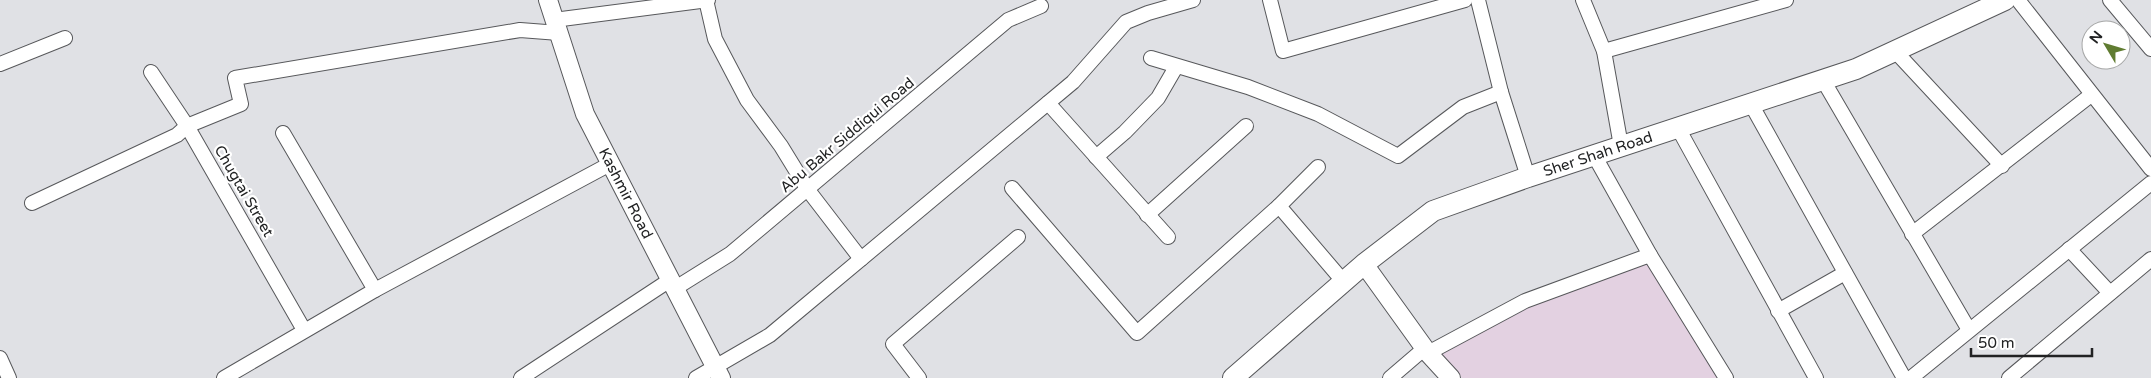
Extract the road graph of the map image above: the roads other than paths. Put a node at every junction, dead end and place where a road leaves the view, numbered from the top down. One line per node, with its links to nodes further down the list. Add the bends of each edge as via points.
1 (548, 0): 13 (street, Kashmir Road)
2 (707, 0): 13 (street); 41 (street, via 715,39 747,100)
3 (1193, 0): 25 (street, via 1126,22 1073,82)
4 (1270, 0): 5 (street, via 1284,51)
5 (1465, 0)
6 (1478, 0): 23 (street)
7 (1582, 0): 16 (street)
8 (1786, 0): 16 (street)
9 (2005, 0): 17 (main road, Sher Shah Road)
10 (2018, 0): 24 (street)
11 (2114, 2): 15 (street)
12 (1041, 6): 41 (street, Abu Bakr Siddiqui Road, via 1008,20)
13 (556, 26): 27 (street, via 235,78 241,104); 34 (street, Kashmir Road, via 585,114)
14 (65, 38): 19 (street)
15 (2151, 49)
16 (1604, 51): 31 (street)
17 (1895, 52): 22 (main road, Sher Shah Road); 35 (street)
18 (1151, 58): 20 (street)
19 (0, 64)
20 (1176, 67): 23 (street, via 1248,87 1318,114 1398,156 1462,107); 33 (street, via 1158,98 1126,132)
21 (151, 72): 27 (street, Chugtai Street)
22 (1823, 80): 26 (main road, Sher Shah Road); 45 (street)
23 (1500, 92): 38 (street)
24 (2091, 95): 35 (street); 37 (street)
25 (1048, 104): 33 (street); 50 (street)
26 (1751, 104): 29 (main road, Sher Shah Road); 53 (street)
27 (187, 126): 42 (street, via 177,135); 59 (street, Chugtai Street)
28 (1246, 126): 44 (street)
29 (1678, 128): 31 (main road, Sher Shah Road); 58 (street)
30 (283, 133): 56 (street)
31 (1621, 146): 32 (main road, Sher Shah Road)
32 (1594, 155): 38 (main road, Sher Shah Road); 49 (street)
33 (1096, 157): 44 (street)
34 (610, 164): 55 (street, Kashmir Road); 56 (street)
35 (2002, 166): 45 (street)
36 (1318, 167): 43 (street)
37 (2151, 169)
38 (1528, 177): 52 (main road, Sher Shah Road, via 1433,210)
39 (2151, 183): 48 (street)
40 (1012, 188): 43 (street, via 1137,332)
41 (808, 190): 50 (street); 55 (street, Abu Bakr Siddiqui Road, via 730,254)
42 (32, 203)
43 (1278, 206): 54 (street)
44 (1148, 215): 47 (street)
45 (1912, 234): 60 (street)
46 (1018, 237): 68 (street, via 894,344)
47 (1168, 238)
48 (2069, 249): 57 (street); 60 (street)
49 (1650, 255): 61 (street, via 1525,301); 72 (street)
50 (861, 259): 63 (street, via 770,336)
51 (2151, 259): 57 (street)
52 (1364, 264): 54 (main road, Sher Shah Road); 61 (street)
53 (1845, 273): 58 (street); 74 (street)
54 (1343, 281): 69 (main road, Sher Shah Road)
55 (672, 284): 63 (street, Kashmir Road); 66 (street, Abu Bakr Siddiqui Road)
56 (374, 290): 59 (street)
57 (2110, 293): 76 (street)
58 (1778, 311): 73 (street)
59 (304, 330): 65 (street)
60 (1969, 330): 75 (street)
61 (1426, 351): 70 (street); 71 (street)
62 (0, 358): 64 (street)
63 (718, 372): 67 (street)
64 (9, 378)
65 (224, 378)
66 (521, 378)
67 (696, 378)
68 (919, 378)
69 (1232, 378)
70 (1390, 378)
71 (1451, 378)
72 (1726, 378)
73 (1816, 378)
74 (1904, 378)
75 (1910, 378)
76 (2009, 378)

